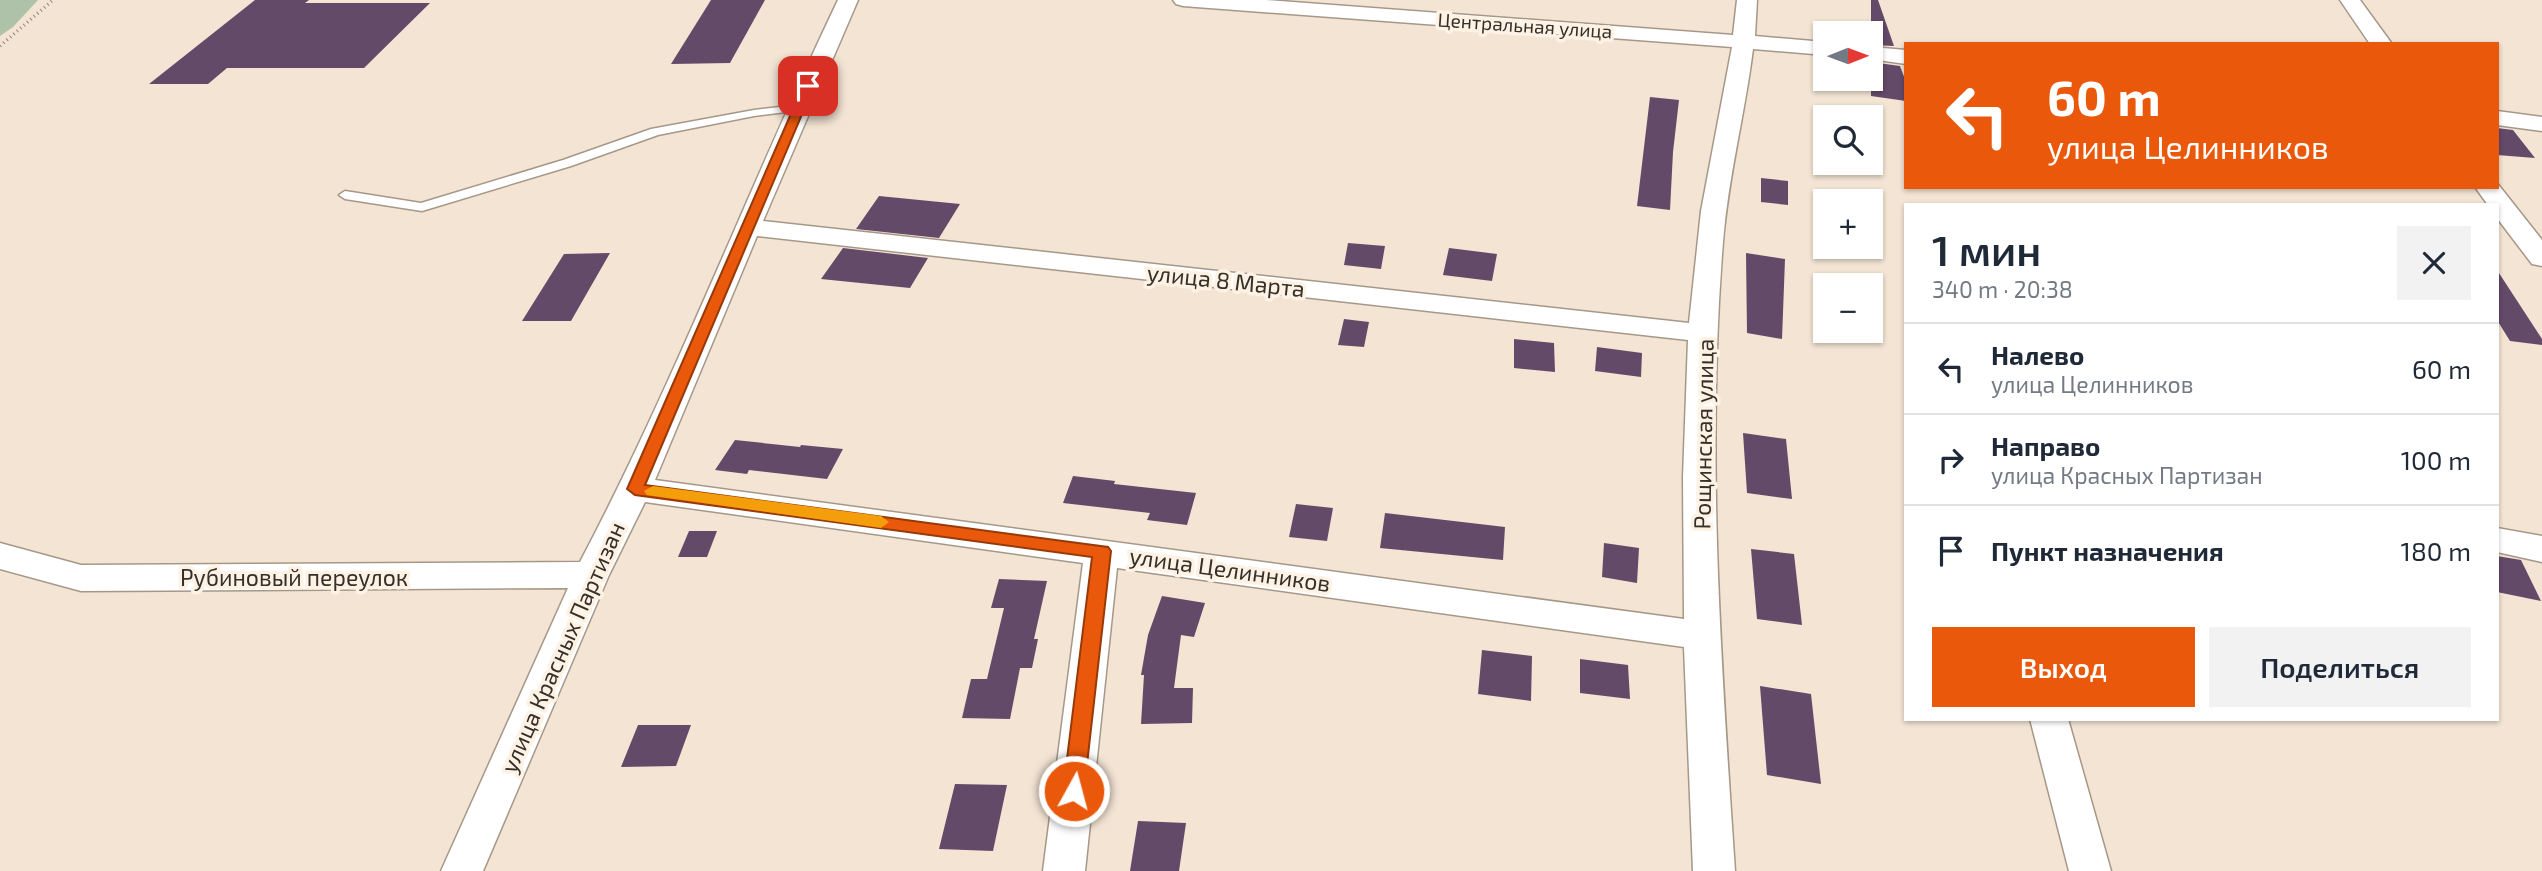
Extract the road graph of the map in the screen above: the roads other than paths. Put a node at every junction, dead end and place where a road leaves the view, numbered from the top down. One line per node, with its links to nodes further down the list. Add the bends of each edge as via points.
1 (848, 0): 11 (street, улица Красных Партизан)
2 (1183, 0): 5 (street, Центральная улица)
3 (1746, 0): 6 (street, Рощинская улица)
4 (2350, 0): 7 (street)
5 (1306, 5): 6 (street, Центральная улица)
6 (1745, 40): 8 (street, Центральная улица); 18 (street, Рощинская улица, via 1710,239)
7 (2380, 42)
8 (1813, 47)
9 (1883, 54): 10 (street)
10 (1904, 57)
11 (798, 108): 15 (lane, via 655,132 422,207); 16 (street, улица Красных Партизан)
12 (2499, 118): 13 (street)
13 (2542, 124)
14 (2489, 189): 17 (street)
15 (345, 195)
16 (748, 227): 18 (street, улица 8 Марта); 19 (street, улица Красных Партизан)
17 (2542, 258)
18 (1704, 333): 25 (street, Рощинская улица)
19 (635, 489): 22 (street, улица Целинников); 24 (street, улица Красных Партизан)
20 (2499, 540): 21 (street)
21 (2542, 550)
22 (1102, 551): 25 (street, улица Целинников); 28 (street)
23 (0, 556): 24 (street, Рубиновый переулок, via 81,578)
24 (591, 575): 27 (street, улица Красных Партизан)
25 (1700, 635): 29 (street, Рощинская улица)
26 (2050, 721): 30 (street)
27 (461, 871)
28 (1064, 871)
29 (1714, 871)
30 (2090, 871)

